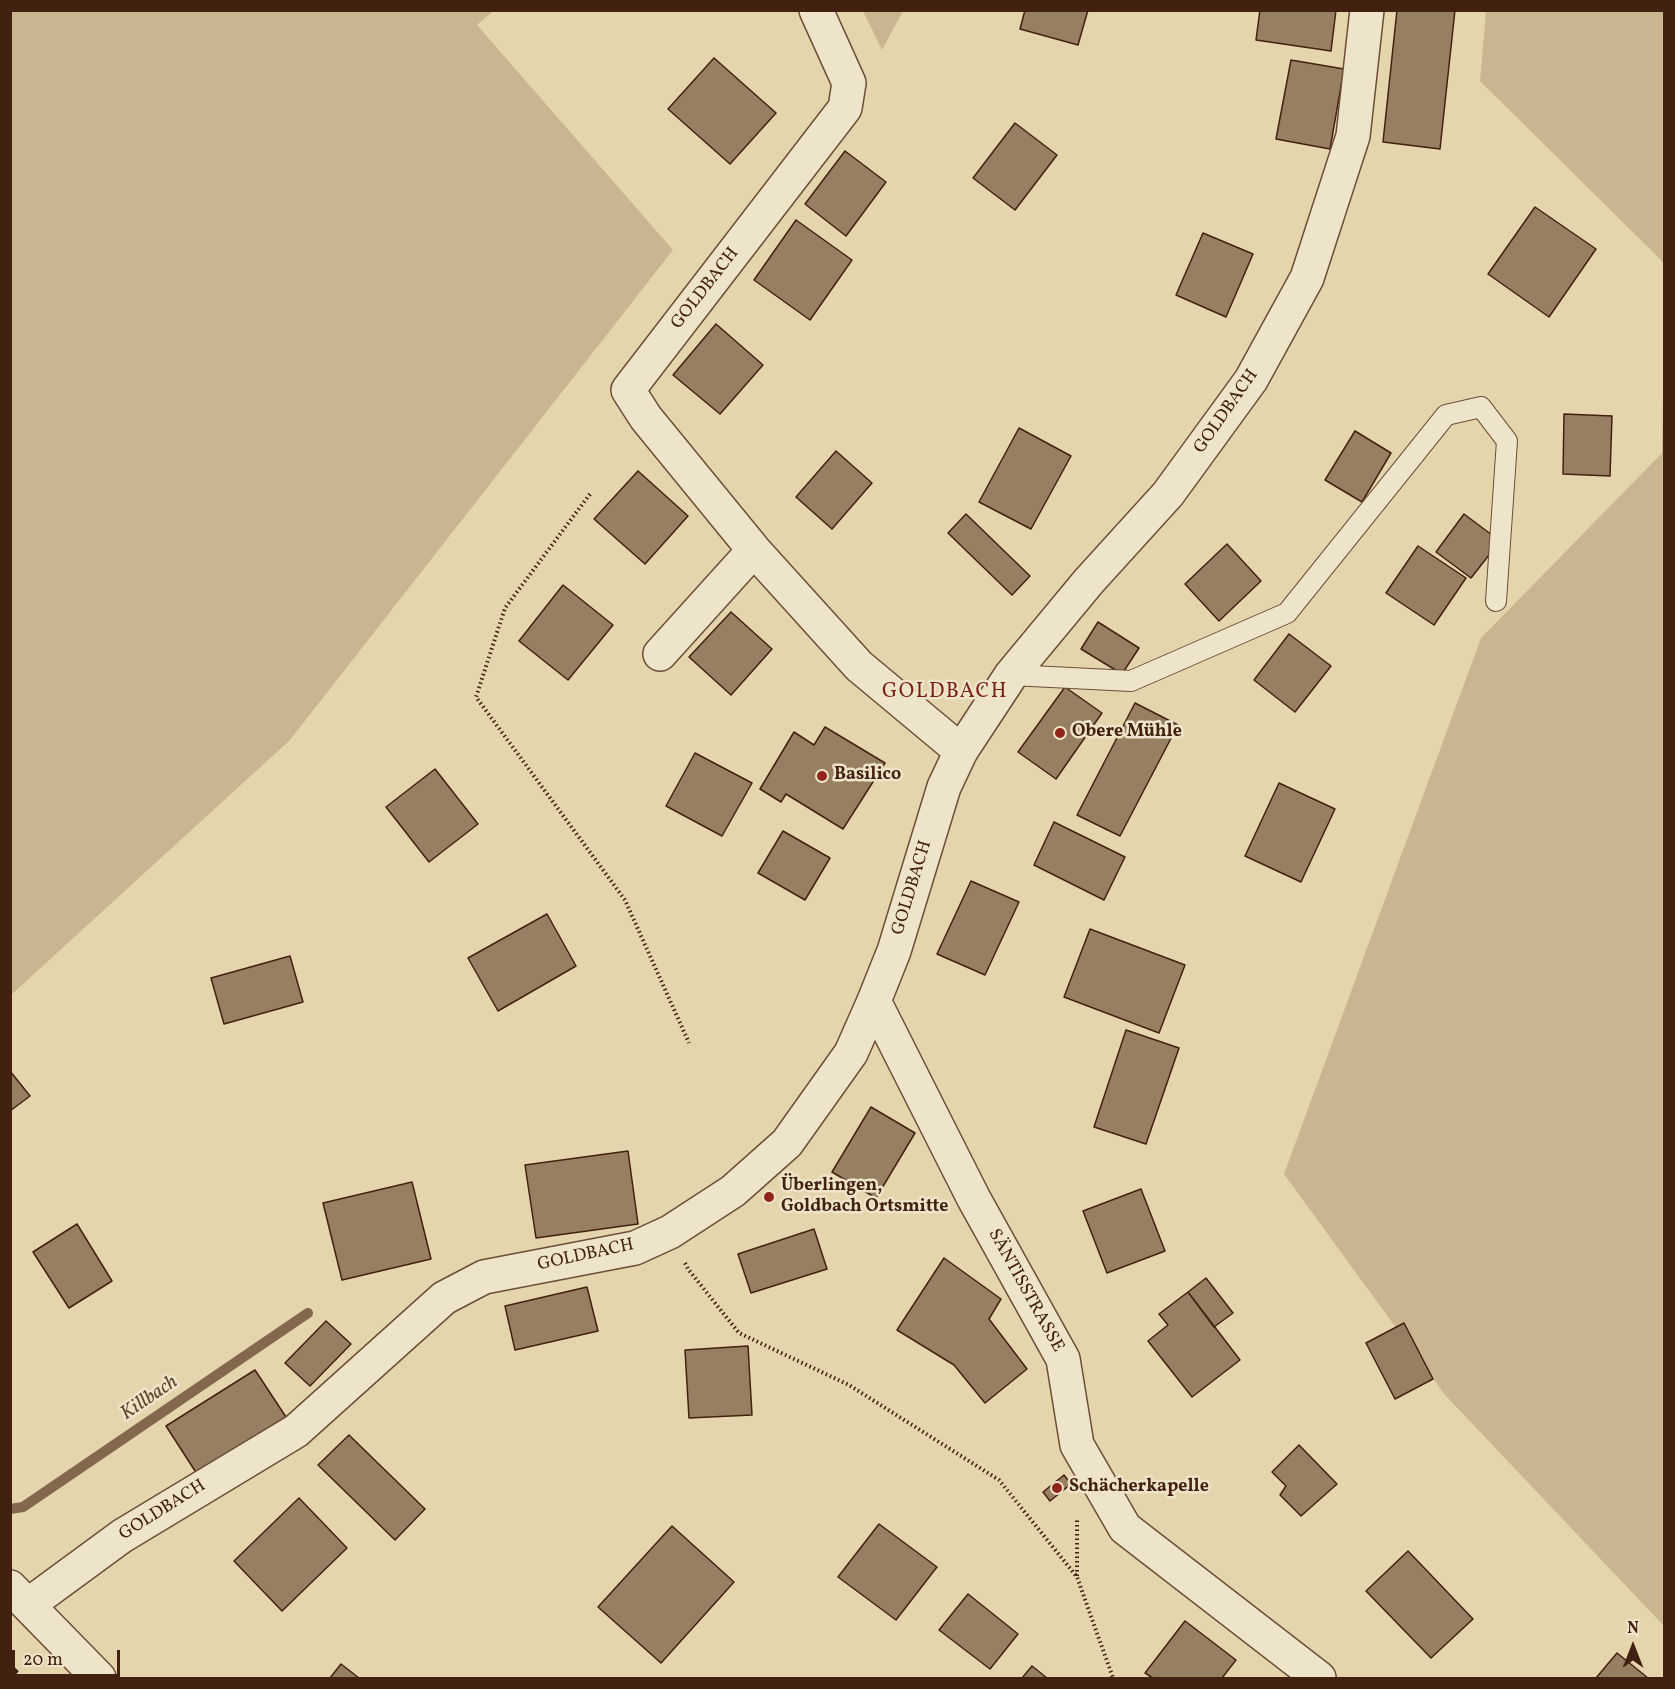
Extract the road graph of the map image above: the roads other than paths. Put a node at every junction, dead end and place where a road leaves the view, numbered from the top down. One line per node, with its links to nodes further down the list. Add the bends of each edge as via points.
1 (816, 10): 3 (street, GOLDBACH, via 849,83 845,108 628,390 646,418)
2 (1367, 10): 6 (street, GOLDBACH, via 1353,136 1307,278 1251,380 1168,494)
3 (754, 550): 5 (street); 7 (street, GOLDBACH, via 859,666)
4 (1496, 601): 6 (lane, via 1507,441 1481,407 1446,415 1287,613 1131,681)
5 (660, 654)
6 (1011, 675): 7 (street, GOLDBACH)
7 (961, 751): 8 (street, GOLDBACH, via 944,788 894,951)
8 (874, 1001): 9 (street, GOLDBACH, via 851,1053 787,1143 733,1191 670,1232 635,1248 484,1277 444,1298 296,1431); 11 (street, SÄNTISSTRASSE, via 974,1199 1063,1359 1077,1445 1125,1528)
9 (19, 1596): 10 (street)
10 (99, 1678)
11 (1319, 1678)

